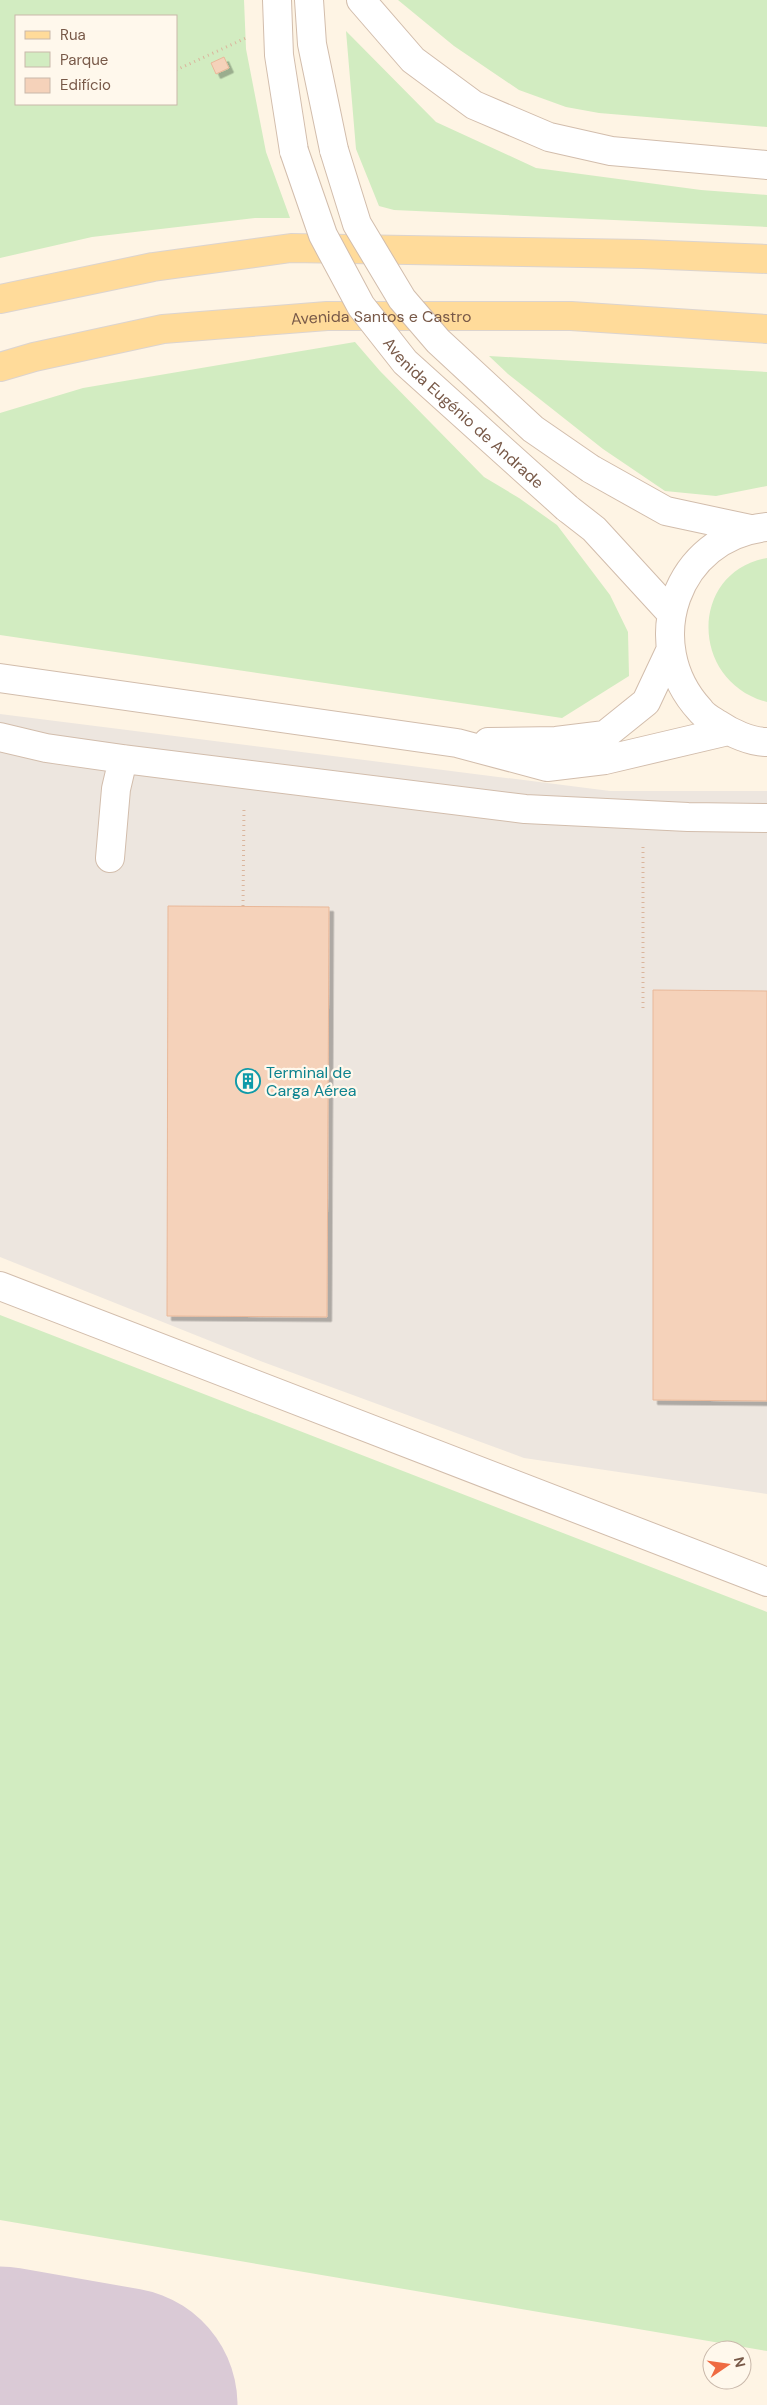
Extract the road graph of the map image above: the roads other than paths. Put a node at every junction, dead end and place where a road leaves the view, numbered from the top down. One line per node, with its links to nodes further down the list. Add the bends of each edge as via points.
1 (309, 0): 9 (street, Avenida Eugénio de Andrade, bridge, via 312,44 334,150 356,224 402,299 438,341 534,429 591,470 666,511)
2 (361, 0): 4 (street, via 413,60 474,104 549,138 611,151)
3 (278, 11): 10 (street, Avenida Eugénio de Andrade, bridge, via 279,55 294,151 323,235 361,306 405,362 594,529)
4 (767, 165)
5 (767, 259): 6 (main road, via 292,248 153,268)
6 (0, 299)
7 (767, 329): 8 (main road, Avenida Santos e Castro, via 571,316 327,316 164,329)
8 (0, 367)
9 (759, 528): 10 (street, via 722,540 699,559 681,584)
10 (671, 613): 11 (street)
11 (670, 651): 13 (street, via 681,683 700,711); 16 (street, via 646,702 604,735 556,741)
12 (0, 678): 16 (street)
13 (728, 731): 15 (street); 16 (street, via 605,760 547,767)
14 (0, 737): 18 (street)
15 (767, 742)
16 (457, 743)
17 (0, 748): 18 (street)
18 (46, 748): 19 (street)
19 (123, 759): 20 (street, via 525,809); 21 (street, via 116,789)
20 (767, 818)
21 (110, 858)
22 (0, 1286): 23 (street)
23 (767, 1582)

